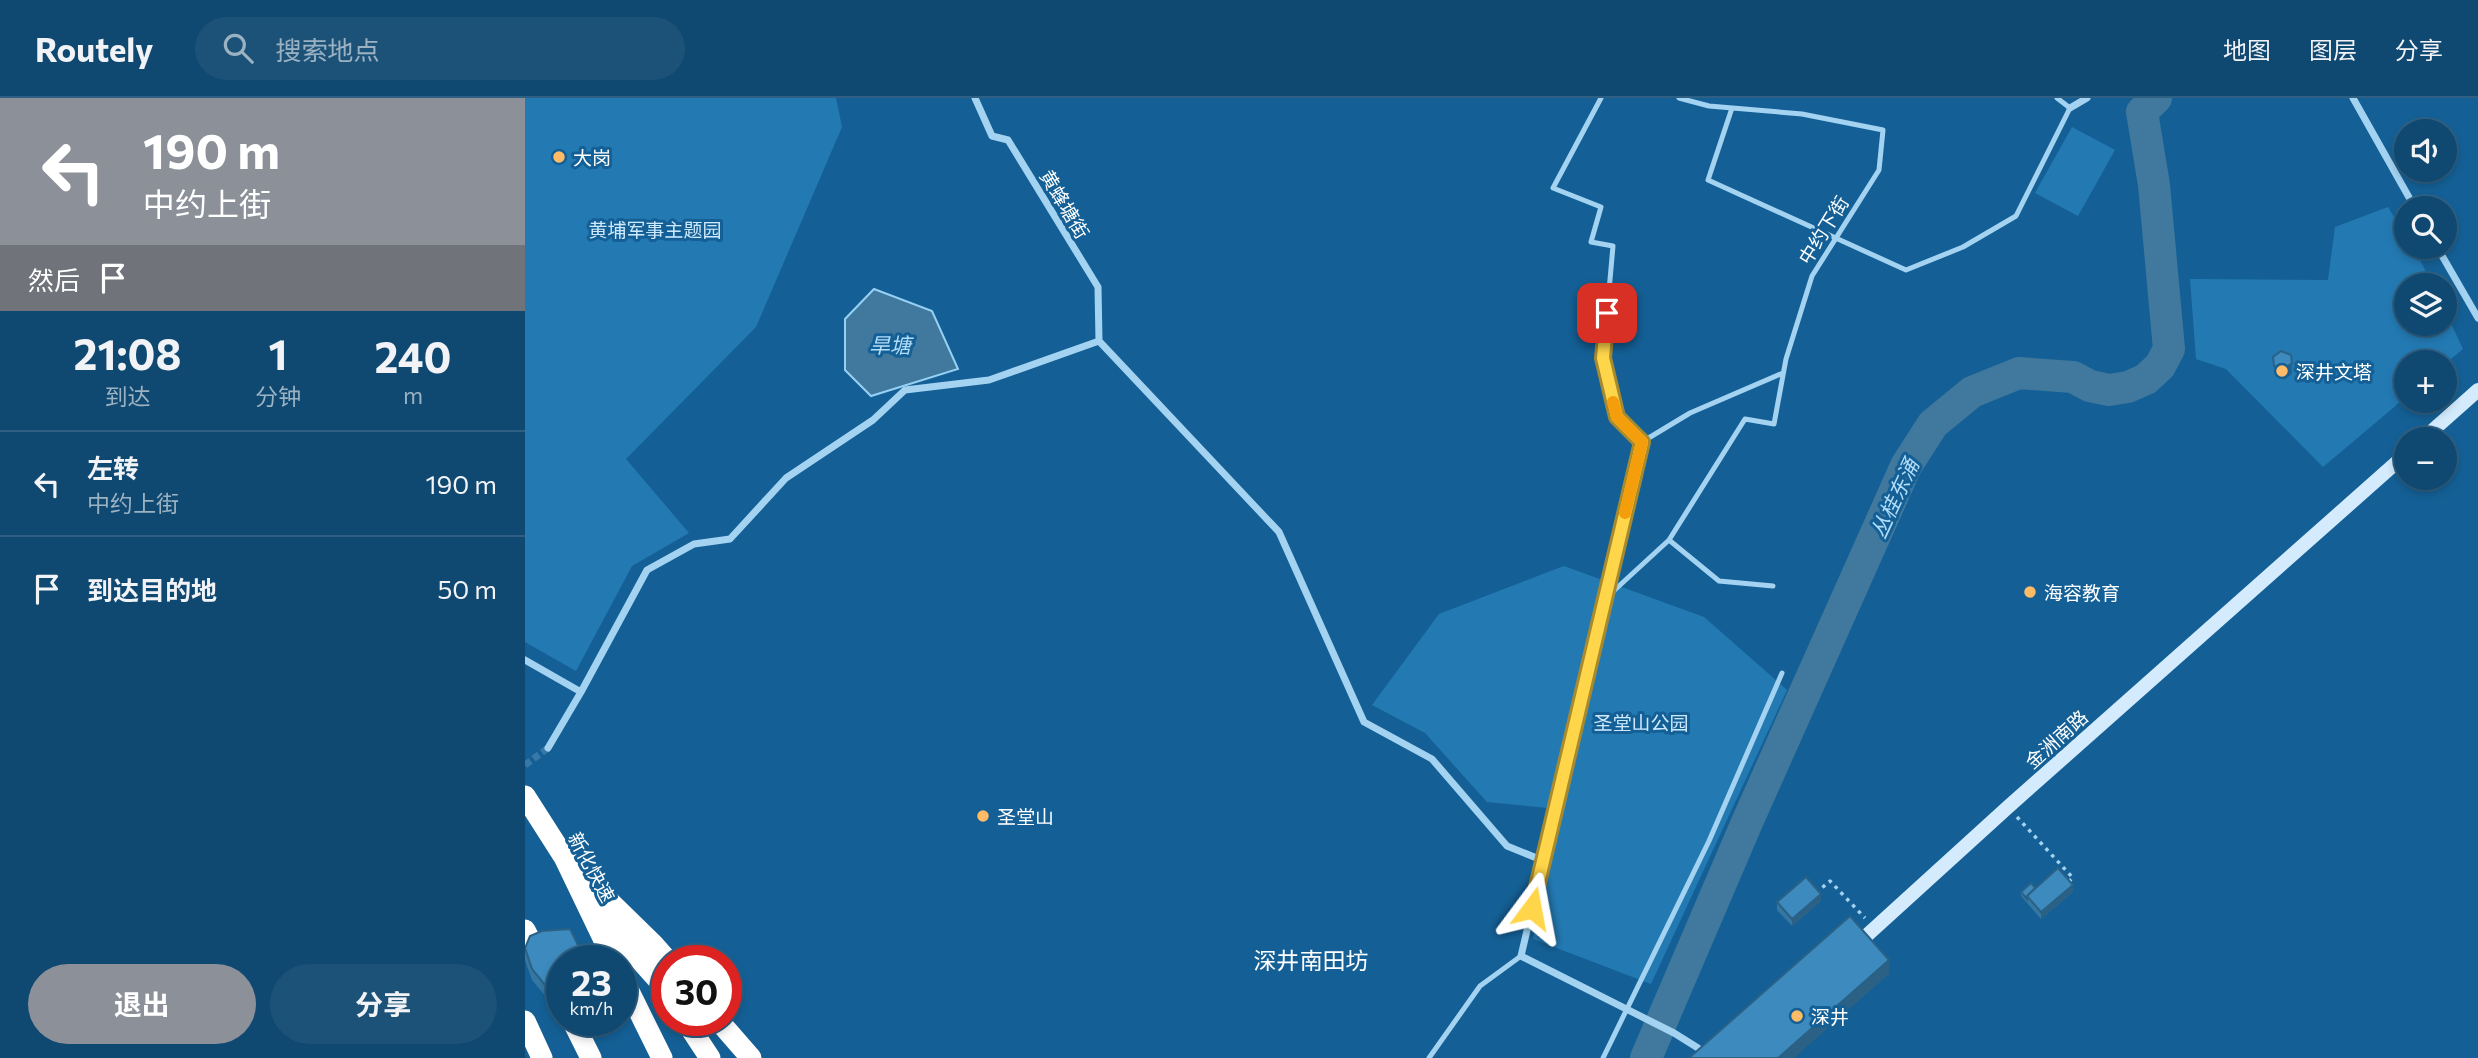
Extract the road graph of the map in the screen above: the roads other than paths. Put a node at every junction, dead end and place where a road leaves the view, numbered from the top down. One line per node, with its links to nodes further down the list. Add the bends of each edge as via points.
1 (975, 98): 15 (street, 黄蜂塘街, via 992,136 1008,140 1098,287)
2 (1601, 98): 19 (lane, via 1553,188 1601,207 1591,242 1613,246 1603,358 1617,417)
3 (1679, 98): 8 (lane, 中约下街)
4 (1720, 98): 8 (lane)
5 (2057, 98): 10 (lane)
6 (2087, 98): 10 (street)
7 (2353, 98): 11 (street)
8 (1718, 107): 9 (lane, 中约下街)
9 (1732, 108): 12 (lane, via 1707,180); 12 (lane, 中约下街, via 1802,114 1883,130 1879,170)
10 (2070, 108): 12 (lane, via 2016,216 1963,247 1906,270)
11 (2409, 196)
12 (1836, 239): 16 (lane, 中约下街, via 1812,276)
13 (2444, 259): 14 (street)
14 (2478, 318)
15 (1099, 341): 26 (street, via 989,380 905,390 873,420 786,478 730,539 694,544 647,570); 30 (street, via 1279,532 1364,722 1432,759 1507,846)
16 (1783, 373): 19 (lane, via 1690,413); 21 (lane, 中约下街, via 1775,424 1745,419)
17 (2478, 390): 18 (main road)
18 (2436, 427)
19 (1642, 442): 23 (street)
20 (2394, 465): 36 (main road, 金洲南路)
21 (1669, 540): 22 (lane, via 1719,582); 23 (lane)
22 (1773, 586)
23 (1607, 597): 30 (street)
24 (525, 660): 26 (street)
25 (1782, 673): 40 (lane, via 1709,841)
26 (581, 692): 27 (street)
27 (548, 748)
28 (525, 796): 29 (highway, 新化快速, bridge)
29 (564, 857): 31 (highway, 新化快速, bridge); 34 (highway)
30 (1544, 860): 35 (street)
31 (582, 896): 33 (highway, 新化快速, bridge); 38 (highway, bridge)
32 (525, 930): 37 (highway)
33 (606, 945)
34 (654, 945)
35 (1521, 956): 40 (street); 50 (lane, via 1480,986)
36 (1845, 956)
37 (546, 970)
38 (651, 972)
39 (637, 1007): 47 (highway)
40 (1627, 1009): 51 (lane); 52 (street, via 1674,1033)
41 (525, 1021): 45 (highway)
42 (580, 1036): 46 (highway)
43 (696, 1036): 48 (highway)
44 (732, 1036): 49 (highway)
45 (542, 1058)
46 (591, 1058)
47 (662, 1058)
48 (710, 1058)
49 (751, 1058)
50 (1429, 1058)
51 (1603, 1058)
52 (1709, 1058)

